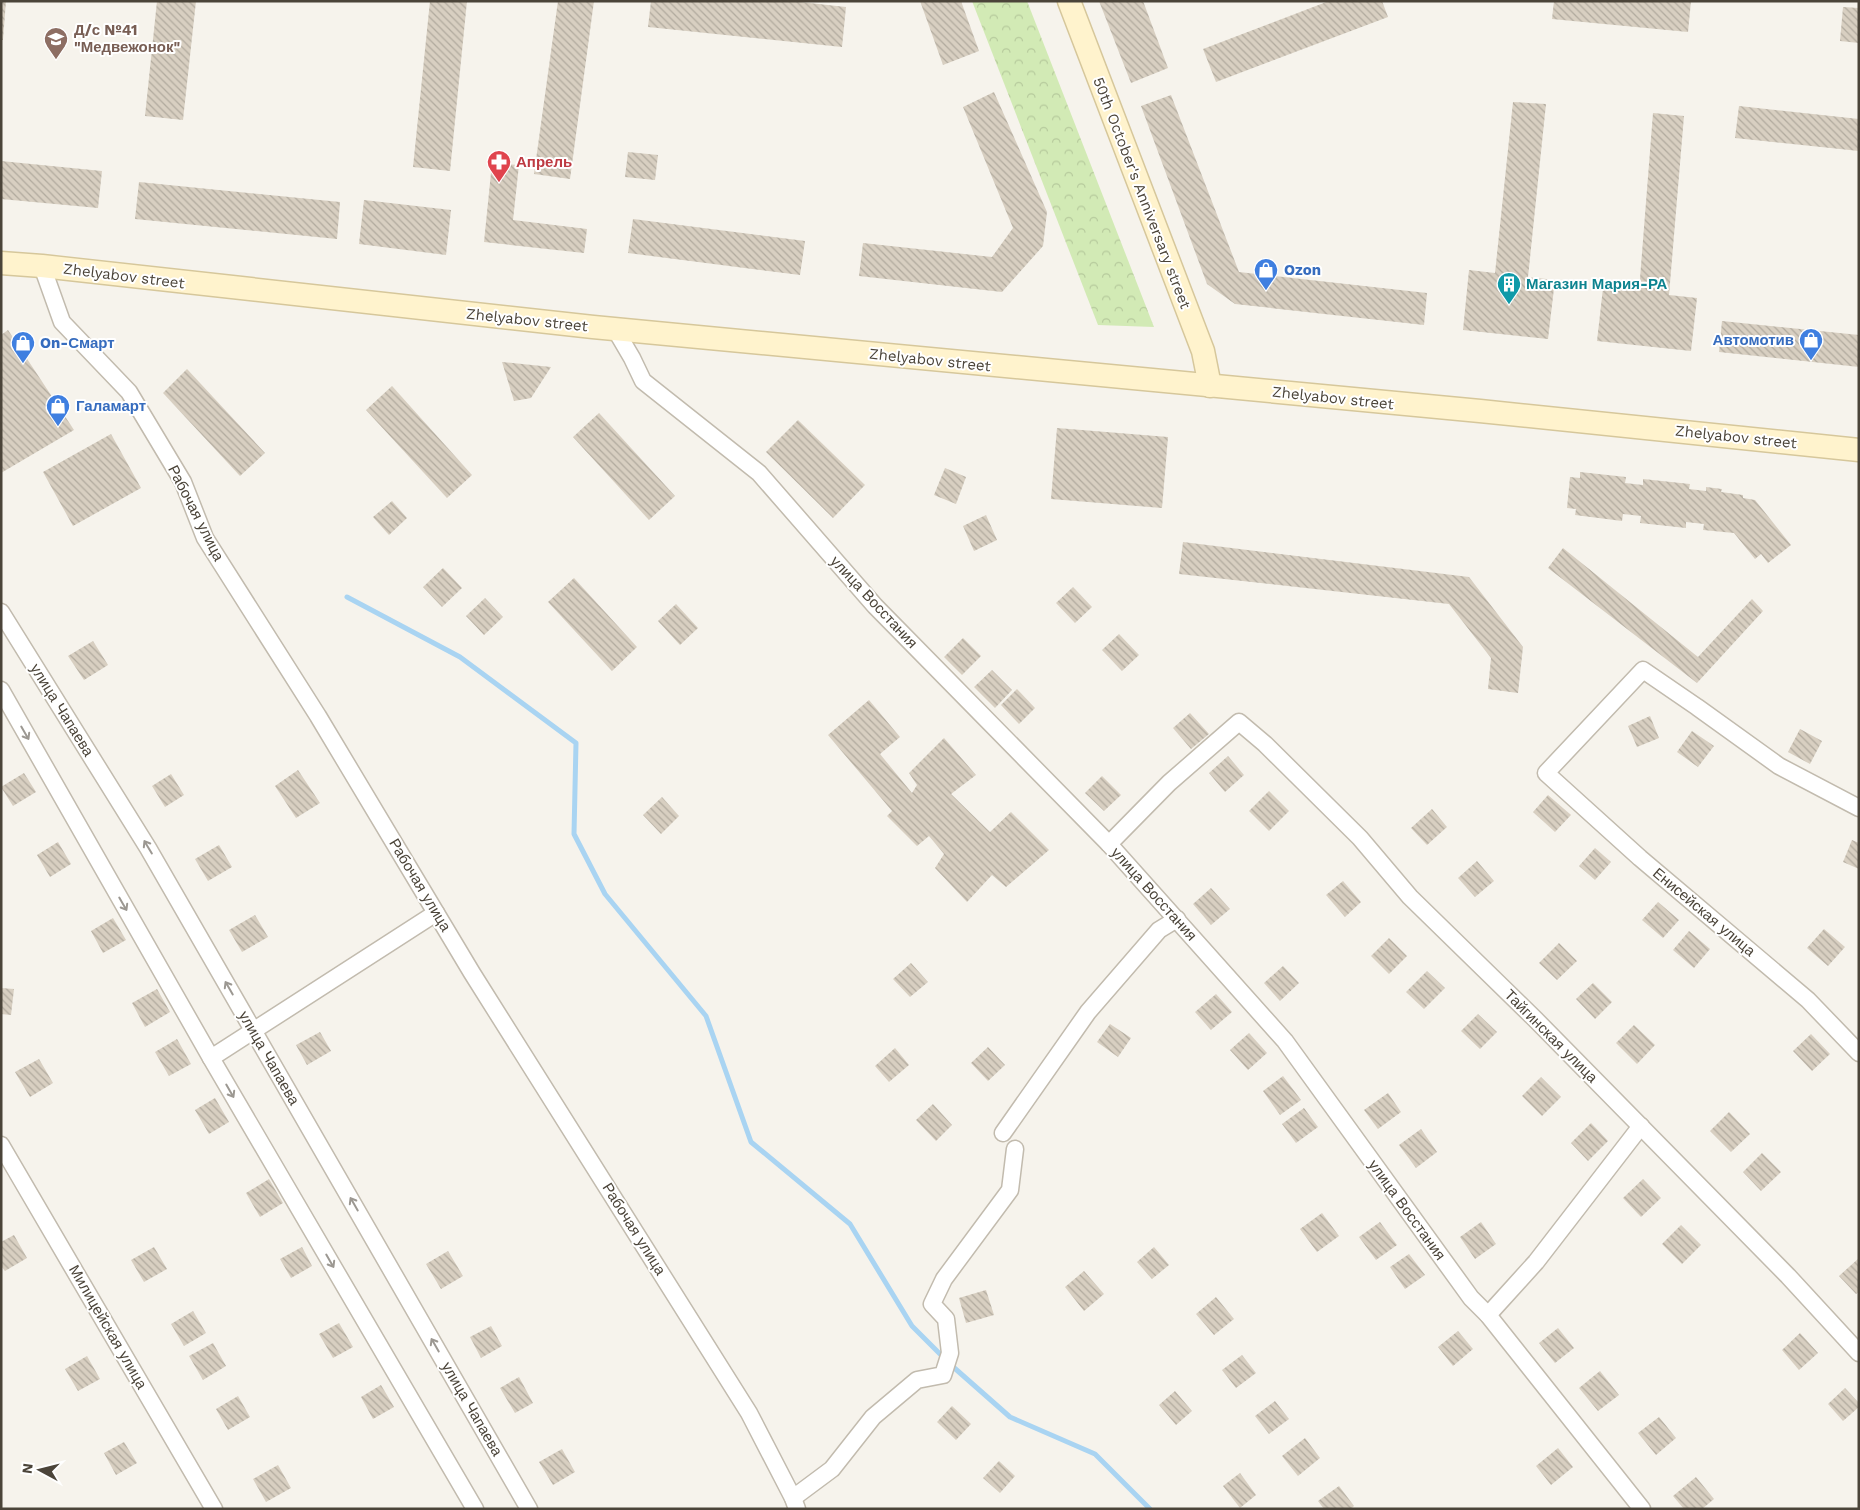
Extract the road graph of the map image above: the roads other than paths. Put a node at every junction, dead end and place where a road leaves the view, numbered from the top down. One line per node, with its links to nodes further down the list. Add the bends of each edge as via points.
1 (1069, 1): 5 (street, 50th October's Anniversary street, via 1203,350)
2 (1, 264): 3 (street, Zhelyabov street)
3 (42, 266): 4 (street, Zhelyabov street); 11 (street, Рабочая улица, via 62,322 129,392 183,482 205,538 318,716)
4 (615, 329): 5 (street, Zhelyabov street); 10 (street, улица Восстания, via 642,381 759,473 875,606)
5 (1210, 386): 6 (street, Zhelyabov street)
6 (1859, 450)
7 (1, 612): 13 (street, улица Чапаева, one-way to 7, via 148,848)
8 (1, 690): 15 (street, one-way to 15)
9 (1859, 808): 14 (street, Енисейская улица, via 1779,766 1643,670 1546,773 1640,858 1808,1000)
10 (1109, 844): 12 (street, улица Восстания); 16 (street, Тайгинская улица, via 1169,783 1239,722 1360,838 1410,897)
11 (436, 913): 13 (street); 22 (street, Рабочая улица, via 749,1413)
12 (1176, 919): 17 (street, via 1159,930 1088,1012); 20 (street, улица Восстания, via 1284,1041 1471,1298)
13 (253, 1030): 15 (street); 25 (street, улица Чапаева, one-way to 13)
14 (1859, 1053)
15 (211, 1058): 24 (street, one-way to 24)
16 (1641, 1126): 20 (street, via 1536,1262); 21 (street, Тайгинская улица)
17 (1003, 1133)
18 (1, 1145): 23 (street, Милицейская улица)
19 (1015, 1149): 22 (street, via 1010,1190 944,1279 932,1304 946,1319 950,1353 943,1375 917,1380 873,1417 832,1469)
20 (1488, 1315): 26 (street, улица Восстания)
21 (1859, 1353)
22 (795, 1503)
23 (214, 1509)
24 (475, 1509)
25 (529, 1509)
26 (1642, 1509)

